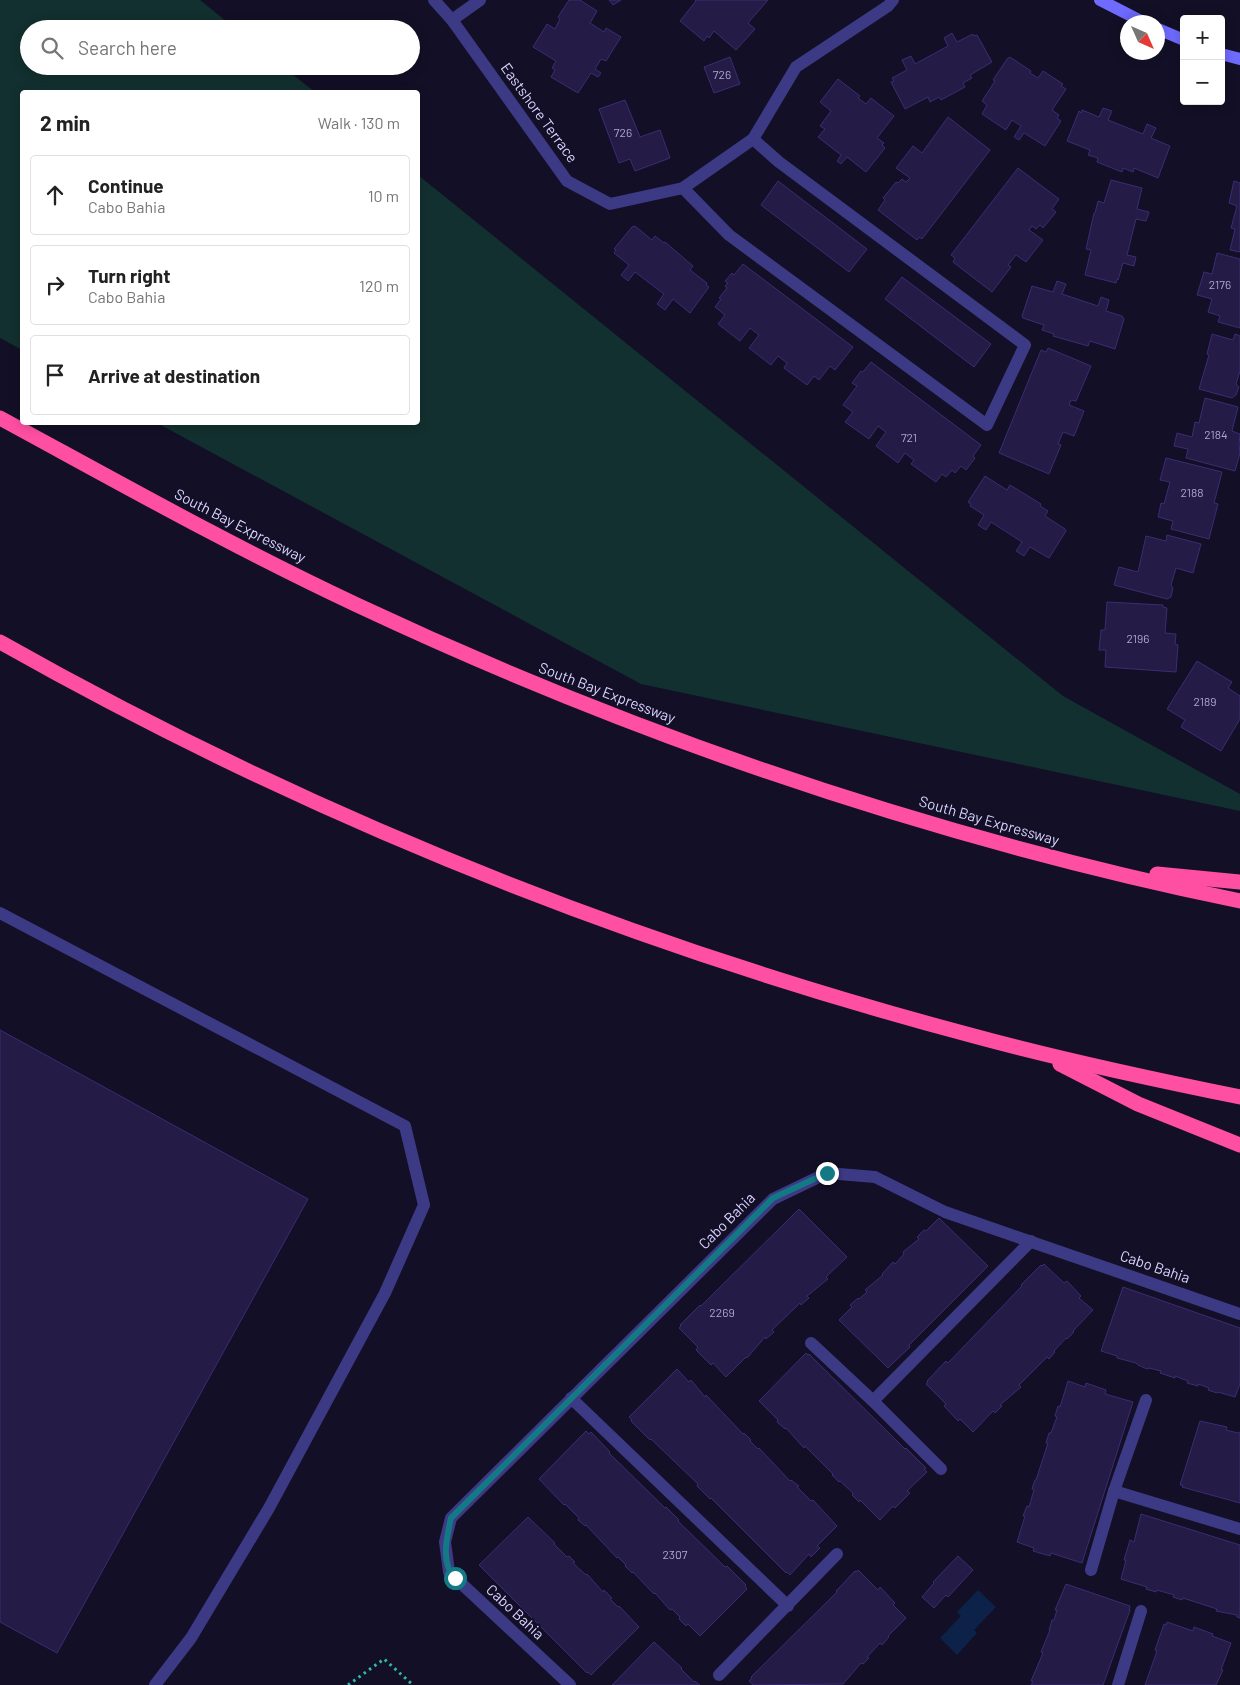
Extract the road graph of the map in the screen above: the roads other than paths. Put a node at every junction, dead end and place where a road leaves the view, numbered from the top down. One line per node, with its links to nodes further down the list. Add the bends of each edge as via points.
1 (434, 0): 6 (street, Eastshore Terrace)
2 (480, 0): 6 (street)
3 (894, 0): 11 (street, Eastshore Terrace, via 796,67)
4 (1100, 0): 5 (street)
5 (1129, 15)
6 (452, 20): 12 (street, Eastshore Terrace, via 567,181 610,204)
7 (1165, 32): 8 (street)
8 (1180, 38)
9 (1225, 55): 10 (street)
10 (1240, 59)
11 (753, 139): 12 (street, Eastshore Terrace); 12 (street, via 787,168 1025,345 987,425 729,235)
12 (683, 188)
13 (0, 418): 15 (highway, South Bay Expressway, via 284,569 426,637 544,688 813,787 962,833)
14 (0, 642): 19 (highway, via 170,734 376,829 490,876 685,949 793,984)
15 (1086, 866): 16 (highway); 17 (highway, South Bay Expressway)
16 (1240, 882)
17 (1240, 901)
18 (0, 912): 36 (street, via 405,1126 424,1205 385,1293 269,1508 191,1638)
19 (1038, 1053): 20 (highway); 21 (highway, via 1138,1104)
20 (1240, 1098)
21 (1240, 1145)
22 (1031, 1241): 23 (street, Cabo Bahia); 25 (street, Cabo Bahia, via 945,1212 875,1177 827,1173 773,1198); 27 (street)
23 (1240, 1314)
24 (811, 1343): 27 (street)
25 (571, 1398): 33 (street); 37 (street, Cabo Bahia, via 451,1518 445,1542 449,1572)
26 (1146, 1400): 29 (street)
27 (873, 1401): 28 (street)
28 (941, 1469)
29 (1114, 1491): 30 (street); 32 (street)
30 (1240, 1529)
31 (837, 1554): 33 (street)
32 (1091, 1570)
33 (788, 1606): 35 (street)
34 (1141, 1611): 38 (street)
35 (719, 1675)
36 (155, 1685)
37 (570, 1685)
38 (1118, 1685)

